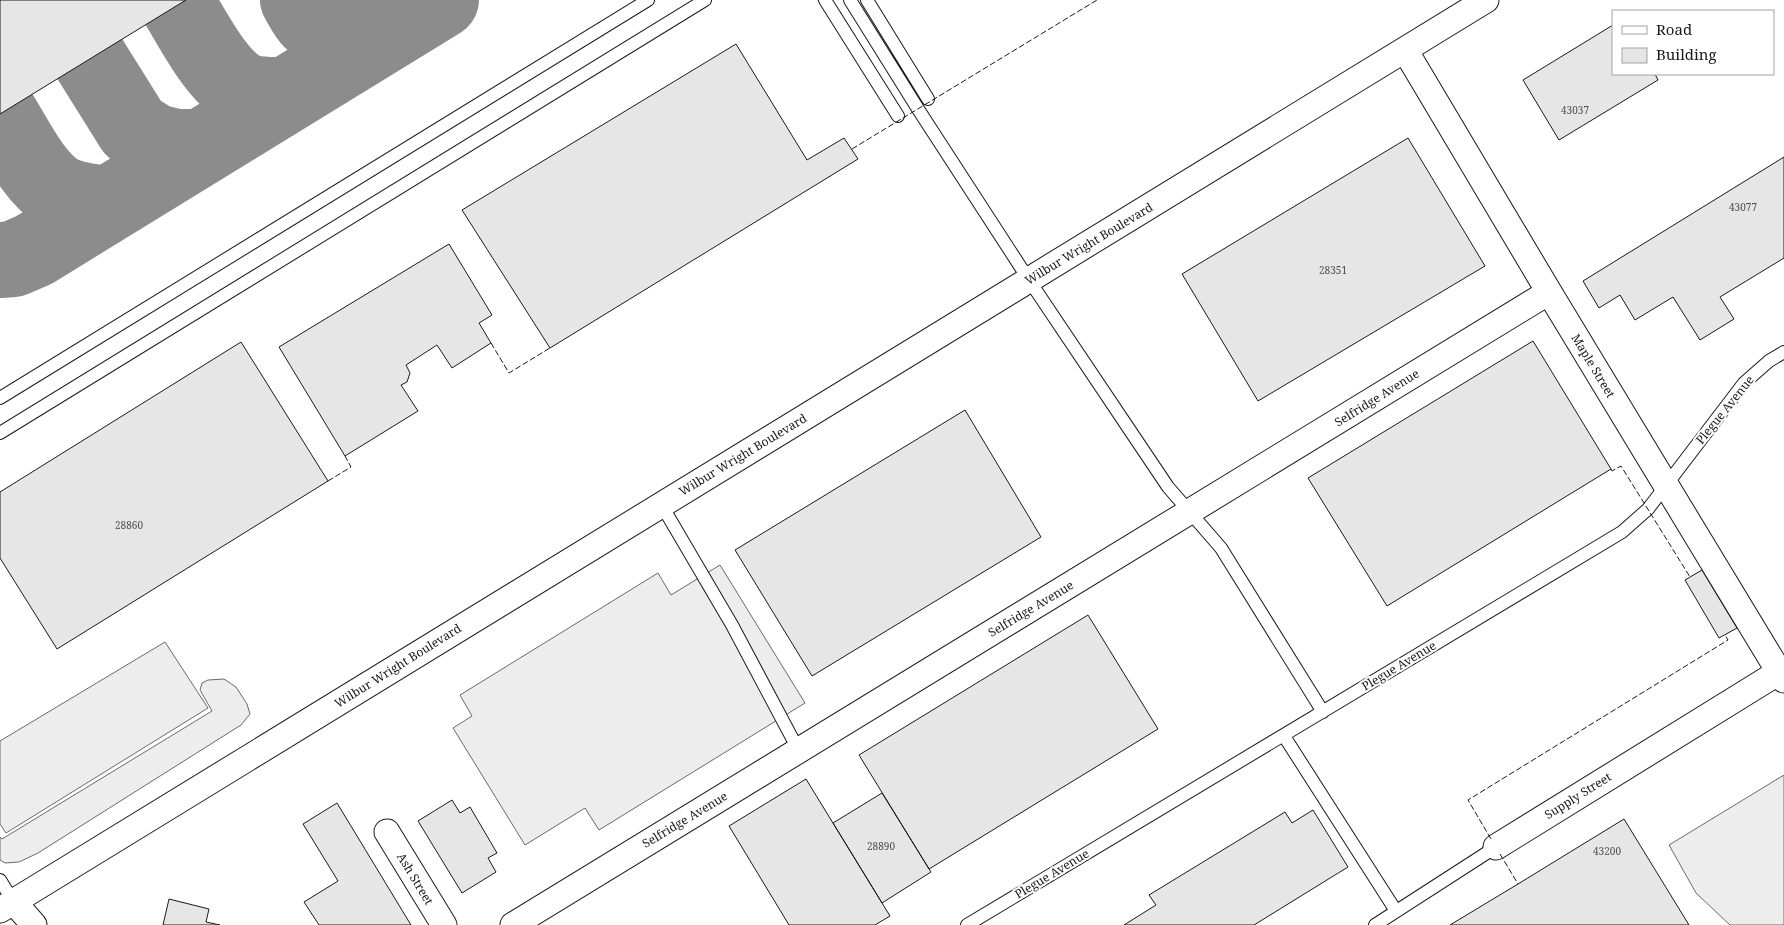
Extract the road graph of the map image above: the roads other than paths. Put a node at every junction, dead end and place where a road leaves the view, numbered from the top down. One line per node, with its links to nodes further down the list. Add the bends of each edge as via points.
1 (648, 0): 13 (lane)
2 (704, 0): 14 (lane)
3 (825, 0): 9 (lane)
4 (850, 0): 10 (lane)
5 (867, 0): 8 (lane)
6 (1486, 0): 7 (street, Wilbur Wright Boulevard)
7 (1405, 50): 10 (street, Wilbur Wright Boulevard); 11 (street, Maple Street)
8 (928, 99)
9 (898, 116)
10 (1029, 280): 16 (street, Wilbur Wright Boulevard); 17 (lane, via 1168,487)
11 (1549, 292): 15 (street, Maple Street); 17 (street, Selfridge Avenue)
12 (1784, 352): 15 (lane, Plegue Avenue, via 1744,383)
13 (0, 398)
14 (0, 433)
15 (1666, 484): 18 (street, Maple Street); 19 (lane, Plegue Avenue, via 1648,509 1622,532)
16 (661, 504): 21 (lane, via 732,625); 25 (street, Wilbur Wright Boulevard)
17 (1190, 512): 19 (lane, via 1221,548); 21 (street, Selfridge Avenue)
18 (1782, 674): 23 (street, Supply Street)
19 (1323, 712): 20 (lane, Plegue Avenue)
20 (1284, 736): 26 (lane); 30 (lane, Plegue Avenue)
21 (799, 751): 29 (street, Selfridge Avenue)
22 (387, 832): 28 (street, Ash Street)
23 (1496, 847): 26 (lane, Supply Street)
24 (0, 880): 25 (lane)
25 (7, 905): 27 (street)
26 (1396, 911): 31 (lane, Supply Street)
27 (34, 925)
28 (444, 925)
29 (513, 925)
30 (967, 925)
31 (1374, 925)

